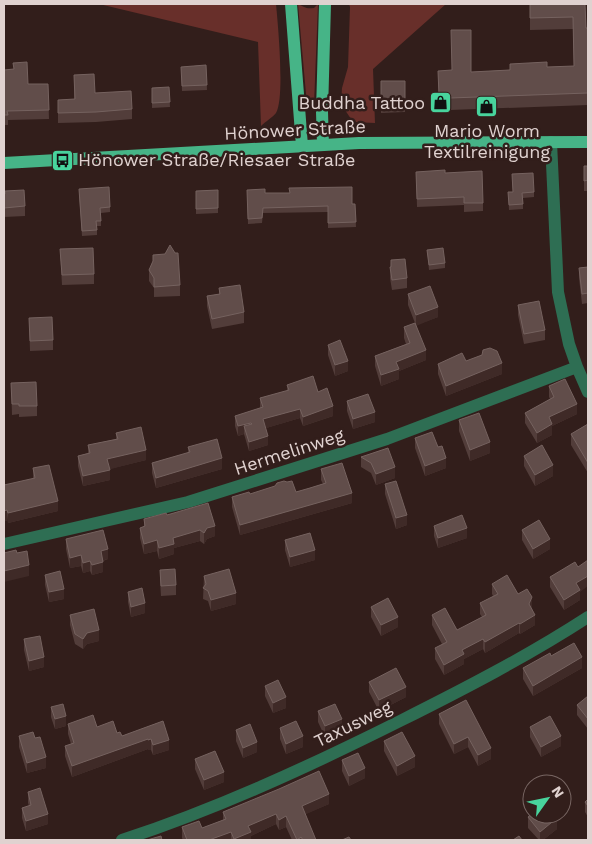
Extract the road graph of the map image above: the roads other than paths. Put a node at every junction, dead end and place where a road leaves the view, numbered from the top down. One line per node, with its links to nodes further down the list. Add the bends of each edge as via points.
1 (291, 4): 6 (main road)
2 (325, 4): 5 (main road)
3 (551, 142): 4 (main road, Hönower Straße); 5 (main road, Hönower Straße); 8 (street, via 558,292)
4 (588, 142)
5 (323, 145): 6 (main road, Hönower Straße)
6 (302, 146): 7 (main road, Hönower Straße)
7 (4, 163)
8 (577, 367): 9 (street); 10 (street, Hermelinweg, via 387,439 188,502)
9 (588, 392)
10 (4, 544)
11 (588, 617): 12 (street, Taxusweg, via 511,663 353,745 282,778)
12 (122, 840)

